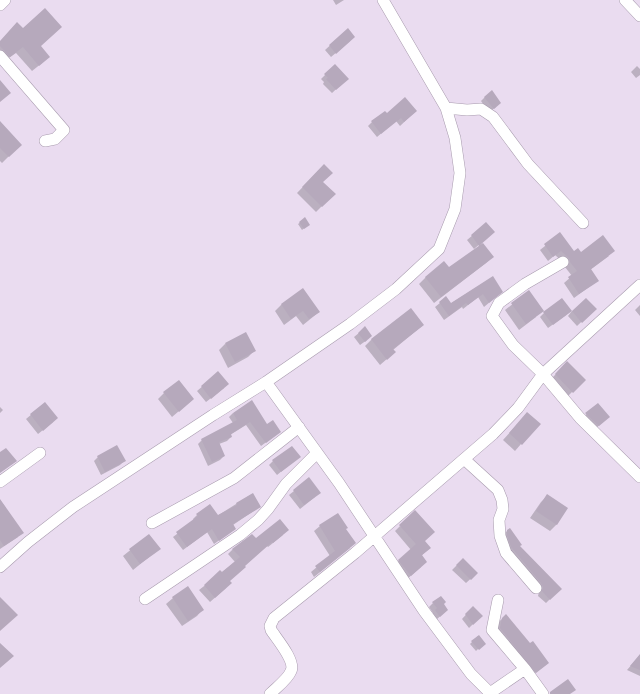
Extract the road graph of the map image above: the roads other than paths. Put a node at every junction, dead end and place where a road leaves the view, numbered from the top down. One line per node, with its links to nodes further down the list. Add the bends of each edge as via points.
1 (5, 0): 4 (street)
2 (383, 0): 7 (street)
3 (625, 0): 5 (street)
4 (0, 5)
5 (640, 16)
6 (0, 56): 8 (street, via 64,130 55,139)
7 (446, 108): 9 (street, via 481,110 493,117 528,164); 13 (street, via 455,138 460,173 455,209 439,249 396,289 356,320)
8 (45, 141)
9 (583, 223)
10 (563, 262): 12 (street, via 499,303 492,316 513,345)
11 (640, 285): 12 (street)
12 (543, 374): 17 (street, via 518,408); 18 (street, via 580,418)
13 (266, 382): 14 (street); 22 (street, via 73,507)
14 (298, 427): 16 (street); 20 (street, via 234,478)
15 (40, 453): 19 (street)
16 (317, 453): 21 (street); 24 (street, via 286,484 258,520)
17 (464, 459): 21 (street); 23 (street, via 498,490 503,509 499,520 500,536 506,553)
18 (640, 477)
19 (0, 482)
20 (152, 523)
21 (375, 536): 27 (street, via 271,622 271,630 293,667); 28 (street, via 444,639 470,674)
22 (0, 567)
23 (536, 588)
24 (145, 599)
25 (498, 600): 26 (street, via 492,630)
26 (524, 669): 28 (street); 29 (street)
27 (270, 694)
28 (490, 694)
29 (543, 694)

